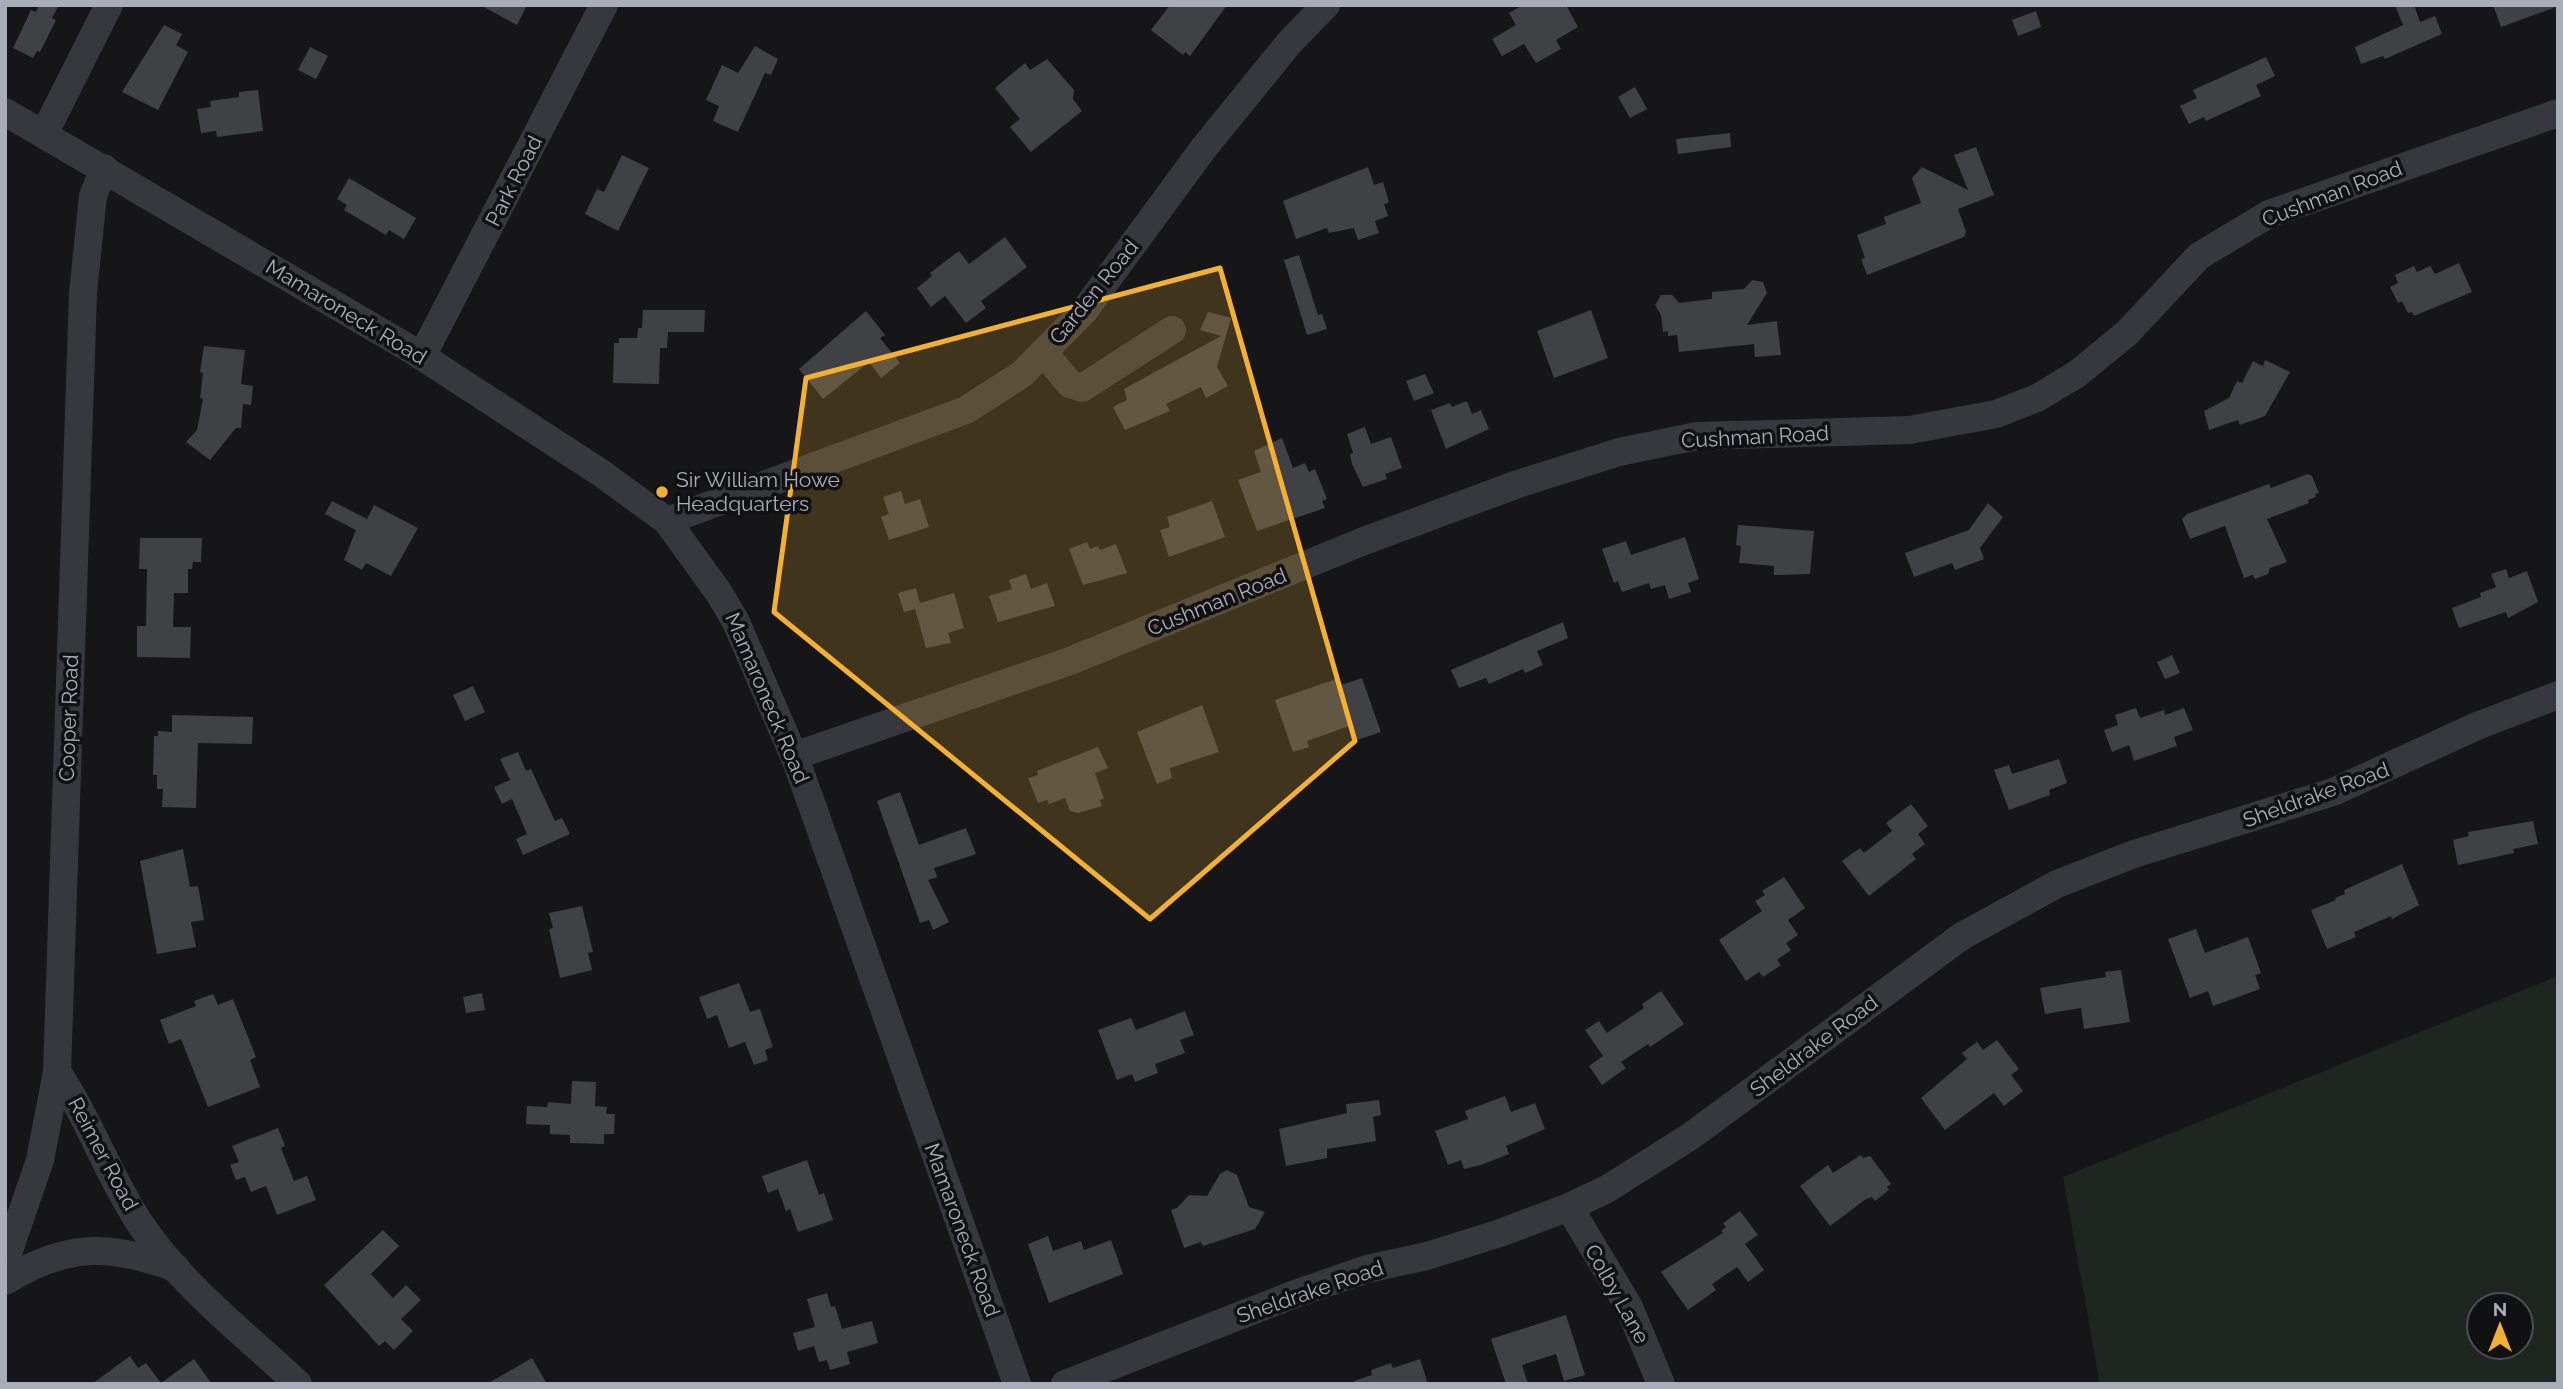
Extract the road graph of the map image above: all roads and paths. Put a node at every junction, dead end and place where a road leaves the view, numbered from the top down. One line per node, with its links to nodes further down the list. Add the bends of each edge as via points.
1 (109, 5): 6 (street)
2 (604, 5): 10 (street, Park Road)
3 (1326, 5): 9 (street, Garden Road, via 1275,60 1084,311)
4 (5, 112): 6 (street, Mamaroneck Road)
5 (2558, 113): 13 (street, Cushman Road, via 2269,214 2199,256 2127,333 2077,374 2026,402 1968,421 1910,430 1697,436 1619,452 1364,541 1070,661)
6 (44, 134): 7 (street, Mamaroneck Road)
7 (104, 168): 10 (street, Mamaroneck Road); 14 (street, Cooper Road, via 93,195 83,293)
8 (1172, 330): 9 (street, via 1082,388 1070,383)
9 (1044, 353): 11 (street, Garden Road, via 1013,380 966,410)
10 (422, 356): 11 (street, Mamaroneck Road)
11 (667, 521): 13 (street, Mamaroneck Road, via 736,622)
12 (2558, 695): 15 (street, Sheldrake Road, via 2477,726 2333,792 2095,867 2016,905 1962,936 1691,1136 1607,1189)
13 (794, 756): 20 (street, Mamaroneck Road)
14 (57, 1072): 16 (street, Cooper Road, via 40,1160); 17 (street, Reimer Road, via 79,1105 125,1199)
15 (1569, 1207): 21 (street, Sheldrake Road, via 1500,1233 1295,1294); 22 (street, Colby Lane, via 1629,1307)
16 (5, 1262)
17 (176, 1268): 18 (street, Reimer Road, via 127,1252 76,1250); 19 (street, Reimer Road)
18 (5, 1281)
19 (298, 1384)
20 (1017, 1384)
21 (1065, 1384)
22 (1661, 1384)

